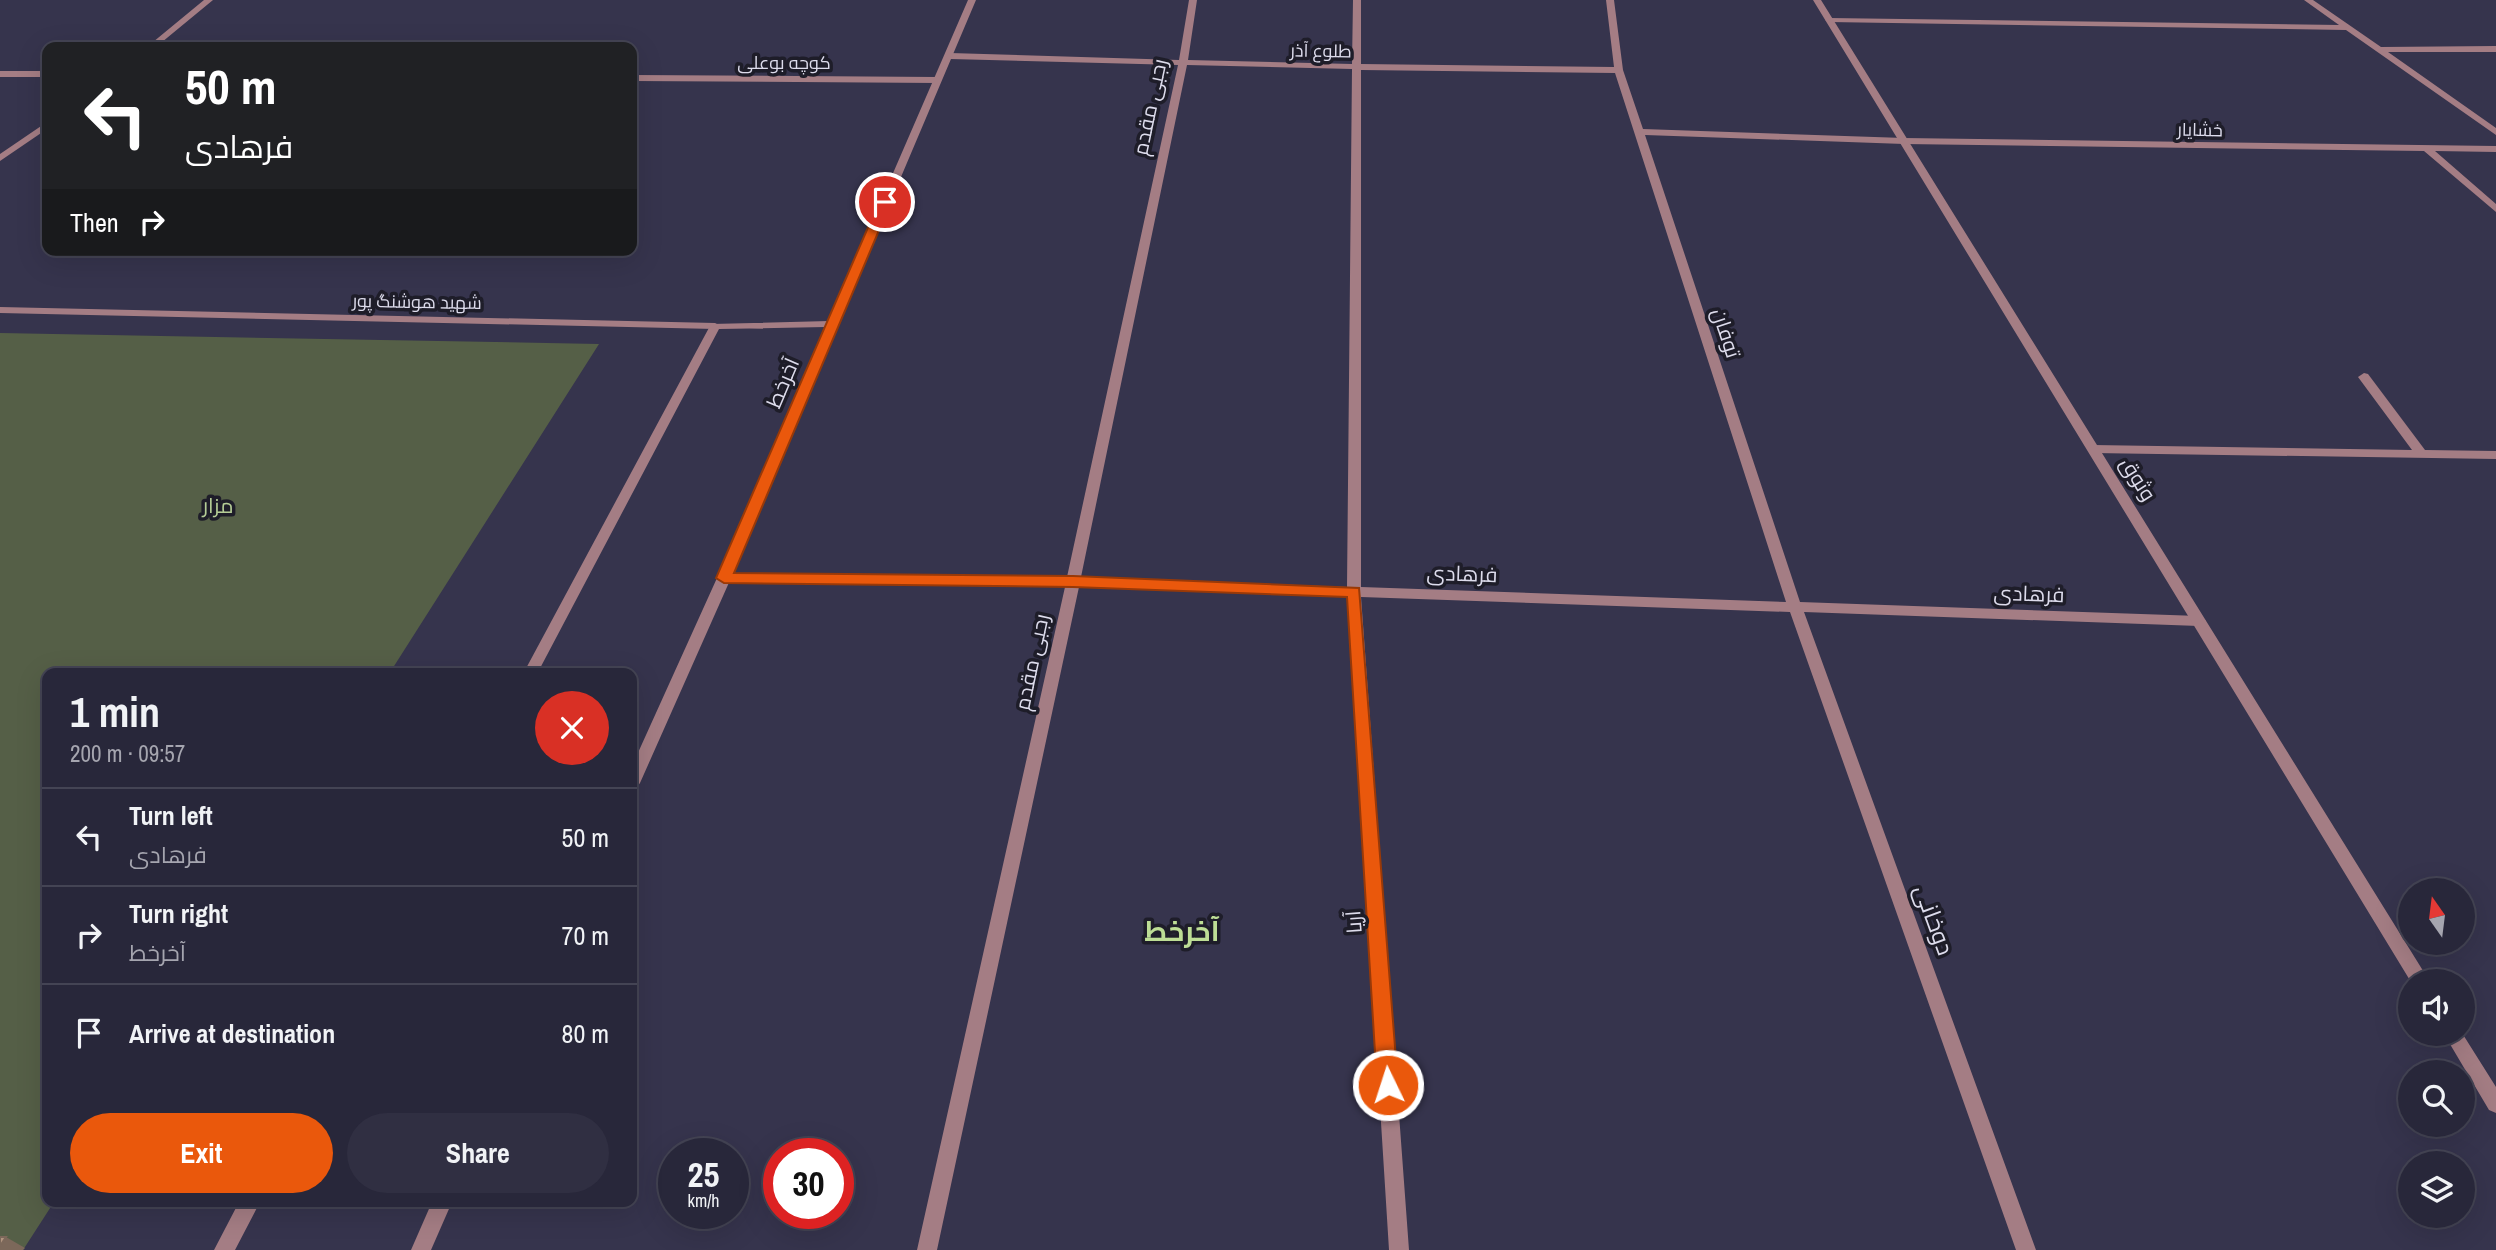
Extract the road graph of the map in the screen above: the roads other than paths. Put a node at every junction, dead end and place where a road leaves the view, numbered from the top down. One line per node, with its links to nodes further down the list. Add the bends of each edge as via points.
1 (209, 0): 10 (street)
2 (972, 0): 13 (street, آخرخط)
3 (1193, 0): 14 (street, رجبی مقدم)
4 (1357, 0): 15 (street, آریا)
5 (1610, 0): 16 (street)
6 (1817, 0): 8 (street, وثوق)
7 (2308, 0): 9 (street)
8 (1829, 20): 9 (street); 24 (street, وثوق)
9 (2348, 28): 12 (street)
10 (158, 42)
11 (2496, 49): 12 (street)
12 (2379, 50): 23 (street)
13 (950, 55): 14 (street, طلوع آذر); 20 (street, آخرخط)
14 (1183, 63): 15 (street, طلوع آذر); 37 (street, رجبی مقدم)
15 (1357, 67): 16 (street, طلوع آذر); 38 (street, آریا)
16 (1619, 71): 22 (street, توفان)
17 (0, 74): 18 (street)
18 (42, 74)
19 (637, 78): 20 (street, کوچه بوعلی)
20 (937, 80): 30 (street, آخرخط)
21 (42, 129): 27 (street)
22 (1640, 132): 24 (street, خشایار); 39 (street, توفان)
23 (2496, 132)
24 (1904, 141): 25 (street, خشایار); 33 (street, وثوق)
25 (2426, 149): 26 (street, خشایار); 28 (street)
26 (2496, 149)
27 (0, 158)
28 (2496, 209)
29 (0, 310): 31 (street, شهید هوشنگ پور)
30 (833, 324): 31 (street, شهید هوشنگ پور); 36 (street, آخرخط)
31 (715, 326): 41 (street)
32 (2364, 377): 34 (street)
33 (2093, 449): 34 (street); 40 (street, وثوق)
34 (2422, 454): 35 (street)
35 (2496, 455)
36 (724, 578): 37 (street, فرهادی); 42 (street, آخرخط)
37 (1073, 582): 38 (street, فرهادی); 50 (street, رجبی مقدم)
38 (1354, 592): 39 (street, فرهادی); 51 (street, آریا)
39 (1795, 607): 40 (street, فرهادی); 52 (street, دوخانی)
40 (2199, 621): 43 (street, وثوق)
41 (533, 668)
42 (637, 772)
43 (2413, 969)
44 (2460, 1046): 45 (street)
45 (2496, 1104)
46 (247, 1207): 48 (street)
47 (440, 1207): 49 (street)
48 (224, 1250)
49 (421, 1250)
50 (927, 1250)
51 (1399, 1250)
52 (2026, 1250)

